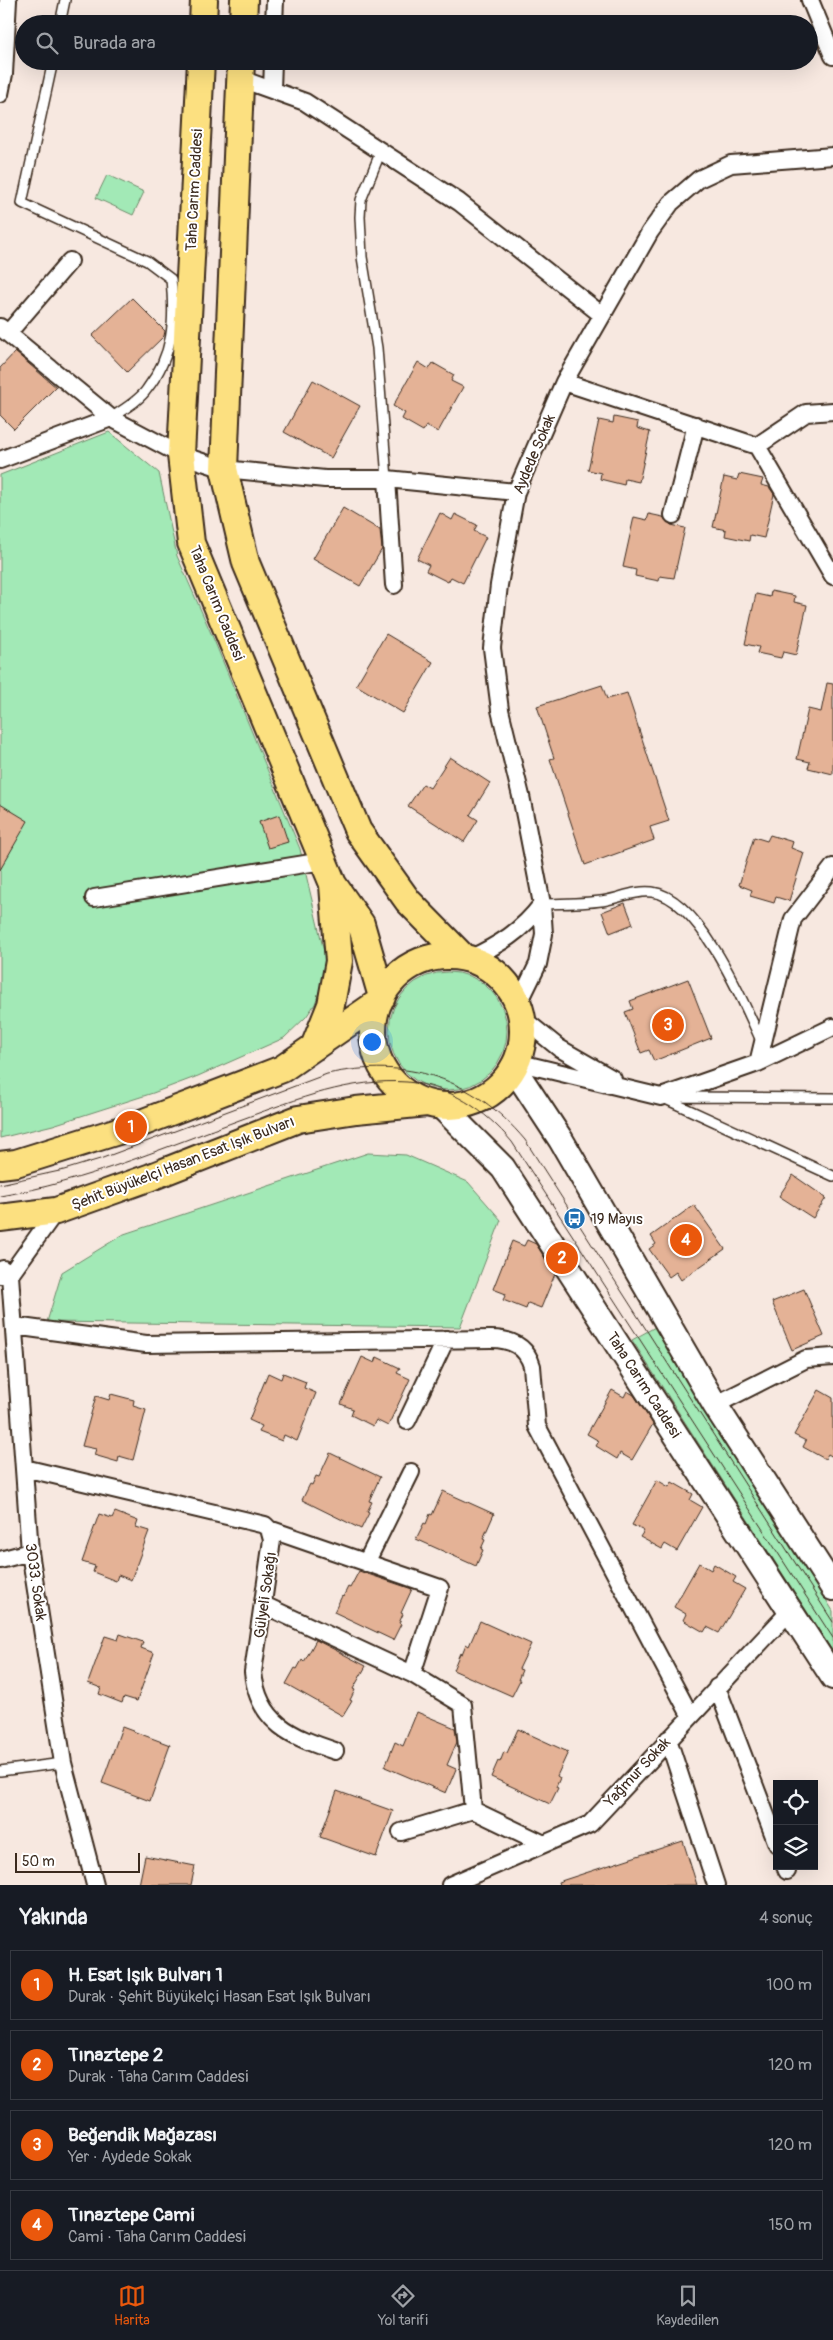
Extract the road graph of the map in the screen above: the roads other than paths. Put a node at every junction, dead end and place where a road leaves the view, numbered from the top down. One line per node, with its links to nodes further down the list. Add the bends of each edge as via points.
1 (8, 0): 19 (street)
2 (65, 0): 7 (lane)
3 (204, 0): 8 (main road)
4 (244, 0): 9 (main road)
5 (275, 0): 10 (street)
6 (810, 0): 11 (street)
7 (62, 15)
8 (203, 15)
9 (243, 15)
10 (274, 15)
11 (816, 15)
12 (818, 19): 13 (street)
13 (833, 56)
14 (51, 70): 27 (lane, via 22,203 147,261 171,279 174,314 168,353 147,390)
15 (201, 70): 30 (main road, Taha Carım Caddesi)
16 (241, 70): 18 (street); 32 (main road)
17 (273, 70): 18 (street)
18 (272, 90): 20 (street, via 305,102)
19 (0, 94)
20 (381, 151): 23 (street, via 459,202); 33 (lane, via 361,200 360,217 362,257 377,348)
21 (833, 156): 23 (street, Aydede Sokak, via 731,164 699,180 671,203)
22 (70, 261): 24 (street)
23 (602, 315): 25 (street, Aydede Sokak)
24 (4, 329): 27 (street)
25 (564, 382): 28 (street); 34 (street, Aydede Sokak)
26 (833, 411): 29 (street, via 806,413)
27 (111, 418): 30 (street); 31 (street)
28 (696, 425): 29 (street); 35 (street)
29 (757, 446): 36 (street)
30 (181, 455): 32 (street); 39 (main road, Taha Carım Caddesi, via 191,543)
31 (0, 460)
32 (224, 469): 33 (street, via 325,479); 42 (main road, via 246,563 358,831 408,901)
33 (387, 479): 34 (street); 37 (street)
34 (516, 492): 41 (street, Aydede Sokak, via 499,585 492,648 500,710)
35 (673, 515)
36 (833, 576)
37 (394, 585)
38 (833, 867): 46 (street, via 793,919)
39 (328, 872): 40 (street); 43 (main road, Taha Carım Caddesi, via 361,924); 47 (main road, via 339,962 331,1005)
40 (94, 898)
41 (542, 904): 42 (street, via 507,940); 44 (street, Aydede Sokak, via 542,949); 46 (lane, via 599,901 644,892 674,901 707,938)
42 (466, 958): 43 (main road, via 442,956 416,963 393,979); 44 (main road, via 499,976 512,992)
43 (380, 1000): 47 (main road); 52 (main road, via 373,1030 379,1059 402,1090)
44 (520, 1011): 49 (main road, via 521,1046); 50 (street, via 546,1038 578,1061 632,1088)
45 (833, 1026): 48 (street)
46 (762, 1043): 48 (street)
47 (314, 1047): 53 (main road, via 282,1069 132,1127 16,1163)
48 (758, 1063): 50 (street)
49 (515, 1065): 50 (street); 52 (main road, via 503,1082 481,1098 461,1105); 61 (main road)
50 (661, 1097): 51 (lane); 54 (lane)
51 (833, 1098)
52 (433, 1104): 55 (main road, Şehit Büyükelçi Hasan Esat Işık Bulvarı, via 356,1110 298,1119); 71 (main road, Taha Carım Caddesi, via 503,1168)
53 (0, 1164)
54 (833, 1176)
55 (56, 1211): 56 (main road, Şehit Büyükelçi Hasan Esat Işık Bulvarı); 57 (street)
56 (0, 1218)
57 (3, 1272): 58 (street, 3033. Sokak)
58 (14, 1326): 59 (street, via 146,1344); 63 (street, 3033. Sokak)
59 (446, 1339): 62 (street); 75 (street, via 498,1339 514,1343 526,1352 532,1366 537,1426)
60 (833, 1357): 61 (street, via 806,1359)
61 (715, 1405): 69 (main road)
62 (407, 1421)
63 (24, 1468): 65 (street, via 260,1522); 66 (street, 3033. Sokak)
64 (411, 1472): 68 (street)
65 (269, 1529): 68 (street); 70 (street, Gülyeli Sokağı, via 272,1540)
66 (30, 1552): 67 (street); 78 (street, 3033. Sokak)
67 (0, 1560)
68 (366, 1563): 72 (street, via 440,1588)
69 (833, 1588)
70 (264, 1605): 72 (street); 77 (street, Gülyeli Sokağı, via 253,1672 261,1703 275,1722 286,1730)
71 (790, 1610): 73 (main road, Taha Carım Caddesi); 74 (street, Yağmur Sokak)
72 (412, 1674): 80 (street, via 463,1705)
73 (833, 1677)
74 (717, 1687): 75 (street, Yağmur Sokak); 82 (street)
75 (690, 1715): 76 (street, Yağmur Sokak)
76 (668, 1739): 83 (street, Yağmur Sokak, via 590,1824); 86 (street)
77 (335, 1750)
78 (63, 1763): 79 (lane); 84 (street, 3033. Sokak)
79 (0, 1771)
80 (473, 1810): 81 (street); 83 (street)
81 (401, 1832)
82 (773, 1834)
83 (544, 1844): 85 (street, Yağmur Sokak)
84 (96, 1885)
85 (450, 1885)
86 (716, 1885)

